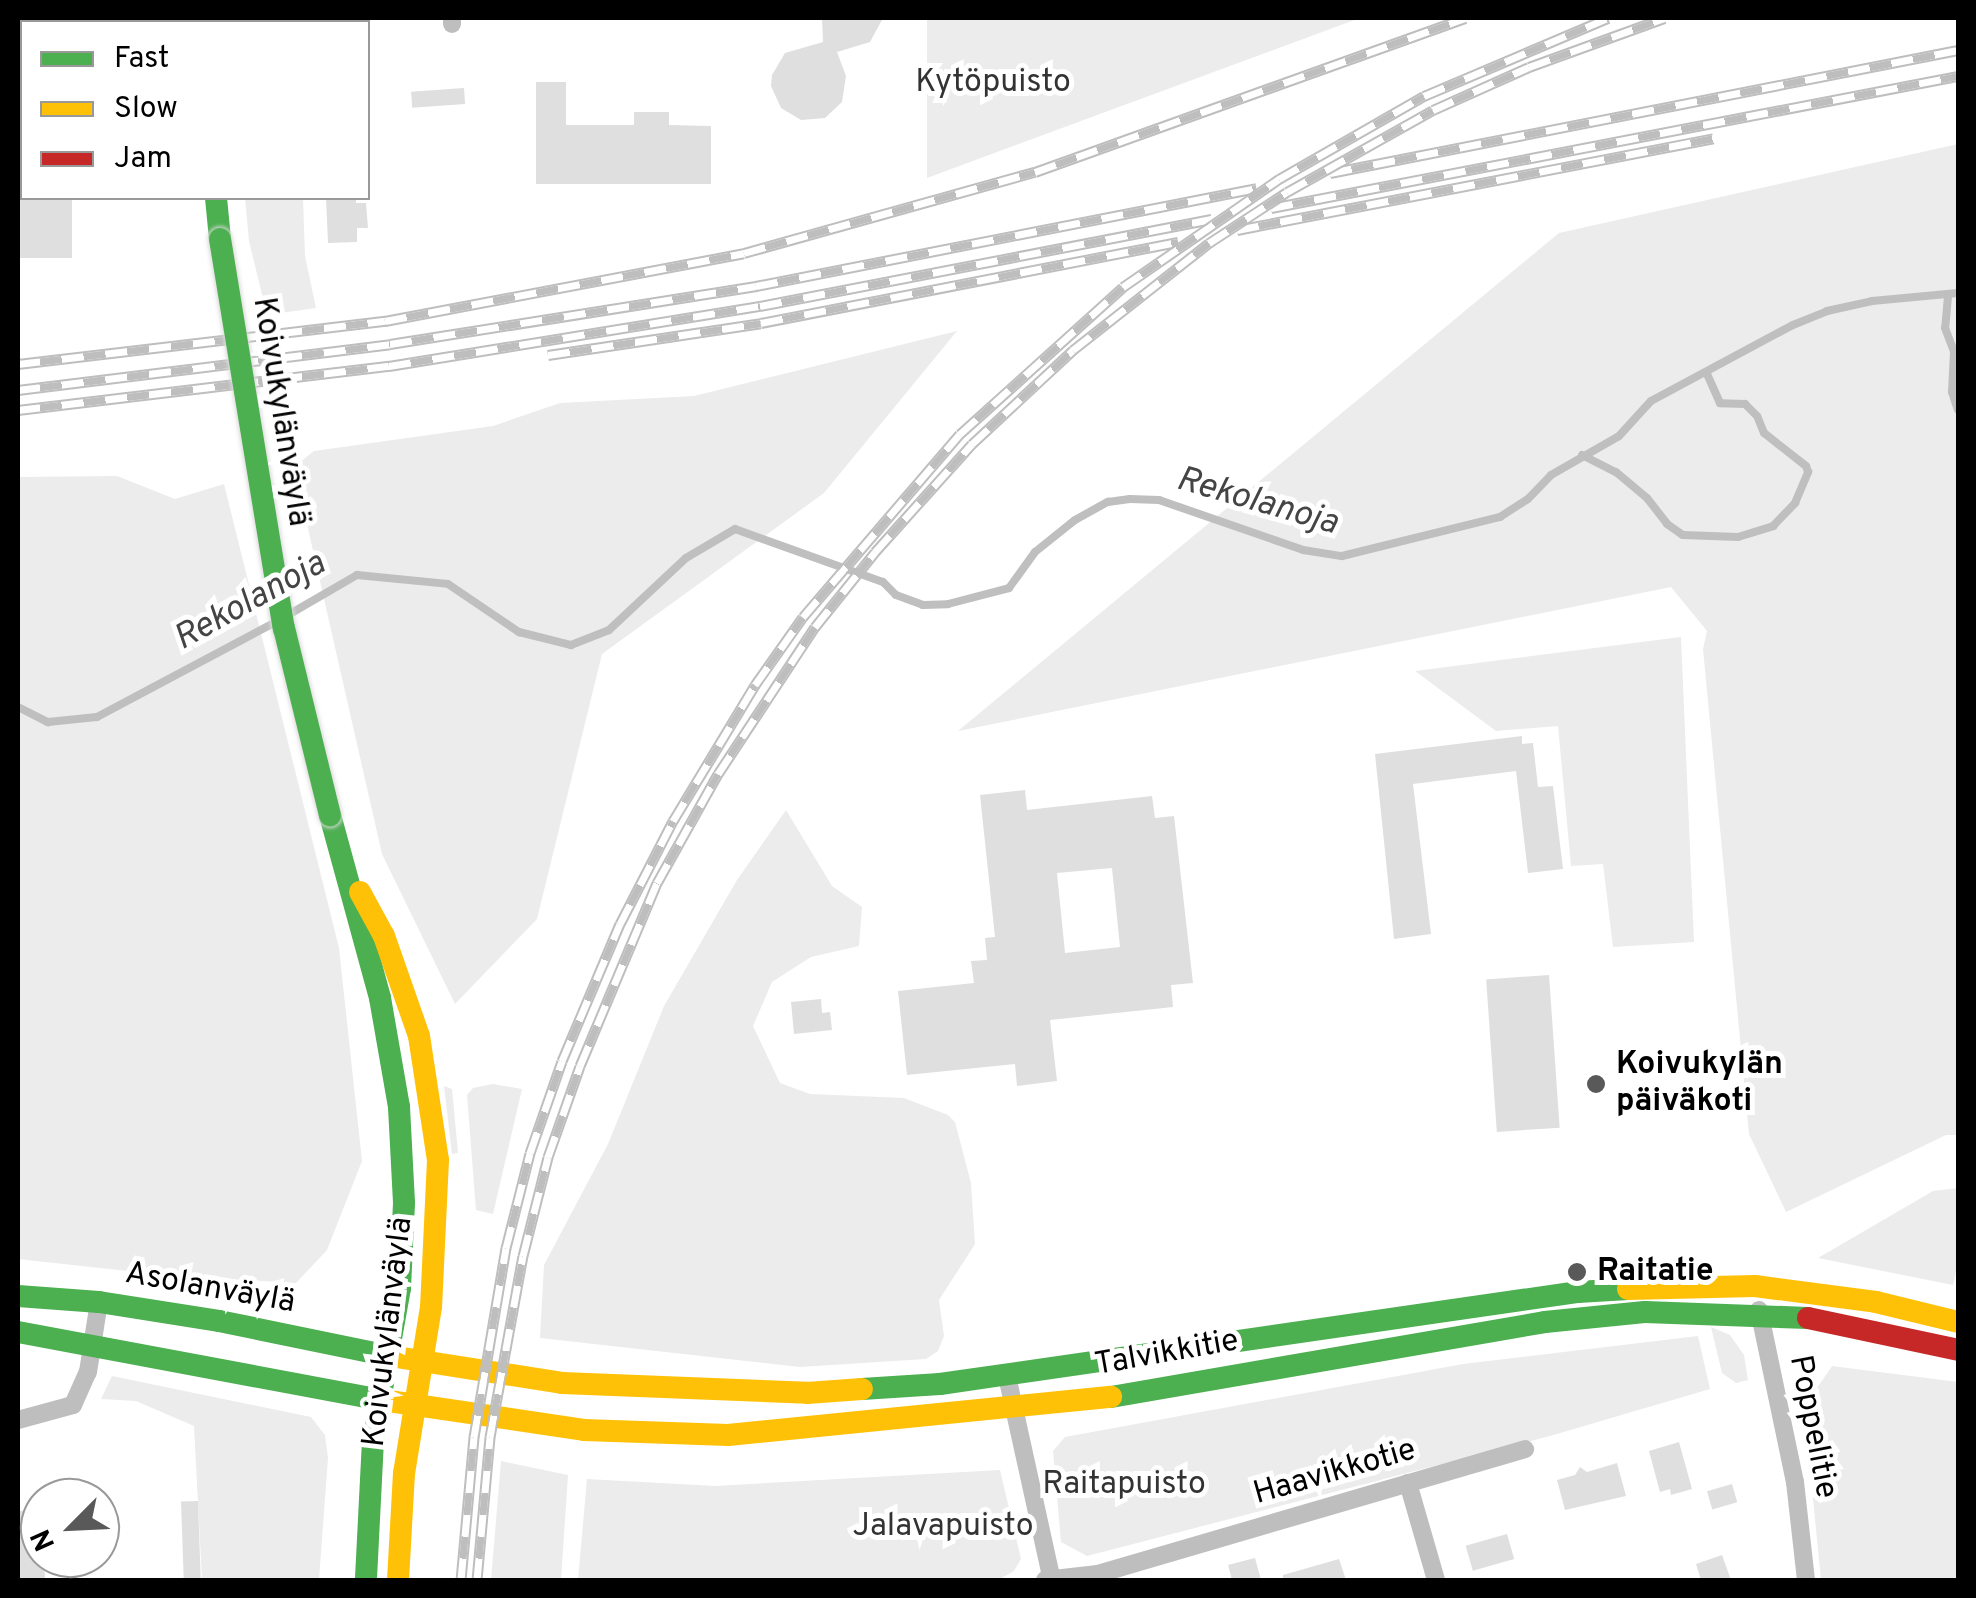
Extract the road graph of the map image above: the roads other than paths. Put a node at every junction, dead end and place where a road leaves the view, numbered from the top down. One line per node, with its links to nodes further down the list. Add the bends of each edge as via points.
1 (216, 200): 2 (main road, Koivukylänväylä, bridge, via 270,554)
2 (347, 868): 11 (main road, Koivukylänväylä, via 400,1107 404,1203); 12 (main road, Koivukylänväylä, via 404,987 427,1081 438,1160 438,1240)
3 (1756, 1286): 6 (street, Poppelitie); 7 (main road, Talvikkitie, via 1876,1302); 13 (main road, Talvikkitie, via 1578,1292)
4 (18, 1296): 5 (main road, Asolanväylä)
5 (100, 1302): 9 (street); 11 (main road, Asolanväylä)
6 (1760, 1314): 10 (main road, Talvikkitie, via 1841,1321); 16 (main road, Talvikkitie, via 1574,1318); 24 (street, Poppelitie, via 1795,1482)
7 (1958, 1322)
8 (18, 1332): 9 (main road)
9 (92, 1345): 14 (main road); 17 (street, via 72,1405)
10 (1958, 1350)
11 (390, 1356): 12 (main road, Talvikkitie); 14 (main road, Koivukylänväylä)
12 (422, 1364): 13 (main road, Talvikkitie, via 562,1383 710,1392 806,1393); 15 (main road, Koivukylänväylä)
13 (1008, 1376): 16 (street)
14 (382, 1400): 15 (main road, Talvikkitie); 20 (main road, Koivukylänväylä, via 373,1440)
15 (414, 1404): 16 (main road, Talvikkitie, via 584,1430 728,1435); 21 (main road, Koivukylänväylä)
16 (1014, 1410): 22 (street)
17 (18, 1420)
18 (1526, 1450): 19 (street, Haavikkotie)
19 (1408, 1483): 22 (street, Haavikkotie, via 1098,1574); 23 (street)
20 (366, 1580)
21 (398, 1580)
22 (1050, 1580)
23 (1436, 1580)
24 (1806, 1580)

